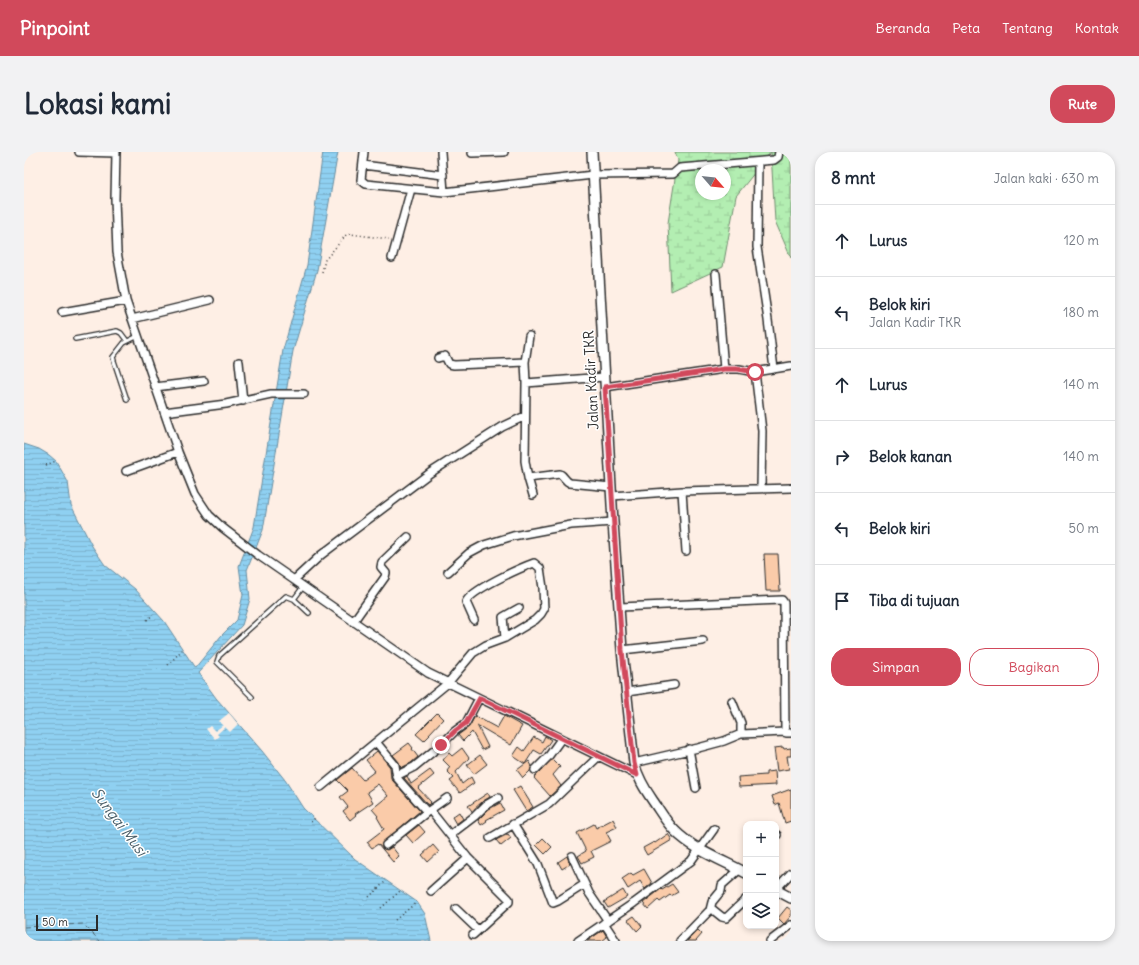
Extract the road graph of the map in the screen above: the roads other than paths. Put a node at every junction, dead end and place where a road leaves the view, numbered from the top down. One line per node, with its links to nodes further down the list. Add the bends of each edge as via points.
1 (79, 152): 2 (street)
2 (116, 152): 17 (street, via 117,252)
3 (364, 152): 10 (street)
4 (442, 152): 11 (street)
5 (504, 152): 8 (street)
6 (592, 152): 12 (street, Jalan Kadir TKR)
7 (779, 152): 9 (street, via 778,158 774,160)
8 (472, 153)
9 (758, 162): 12 (street, via 680,168 673,174); 30 (street, via 757,247)
10 (363, 165): 11 (street); 13 (street, via 361,180 366,184)
11 (443, 175): 14 (street)
12 (593, 175): 14 (street); 32 (street, Jalan Kadir TKR)
13 (411, 189): 14 (street); 15 (street)
14 (444, 192)
15 (392, 258)
16 (716, 274): 29 (street)
17 (126, 300): 19 (street); 20 (street)
18 (210, 300): 20 (street)
19 (62, 312)
20 (132, 319): 21 (street)
21 (138, 336): 24 (lane); 35 (street)
22 (529, 336): 27 (street)
23 (75, 339): 24 (lane, via 117,331)
24 (127, 341): 38 (lane, via 114,357)
25 (438, 358): 27 (street, via 445,356 449,364 454,365)
26 (239, 362): 39 (street)
27 (525, 362): 34 (street)
28 (791, 366): 30 (street)
29 (724, 369): 31 (street); 36 (street)
30 (774, 369): 31 (street)
31 (755, 372): 45 (street, via 762,431)
32 (604, 377): 34 (street); 36 (street, Jalan Kadir TKR)
33 (204, 381): 35 (street)
34 (526, 383): 41 (street)
35 (155, 387): 40 (street)
36 (605, 387): 47 (street, Jalan Kadir TKR)
37 (304, 394): 39 (street, via 271,394)
38 (127, 400)
39 (243, 401): 40 (street)
40 (164, 412): 42 (street)
41 (525, 416): 44 (street, via 525,461); 54 (street, via 502,427 430,473 321,555)
42 (178, 452): 43 (street); 54 (street, via 195,494 209,515 240,542)
43 (126, 471)
44 (528, 478): 47 (street, via 560,474 570,483); 49 (street)
45 (761, 488): 46 (street); 48 (street)
46 (791, 488)
47 (612, 491): 48 (street); 50 (street, Jalan Kadir TKR)
48 (682, 491): 52 (street)
49 (533, 495)
50 (613, 522): 53 (street, via 571,525 513,536 484,545 469,553); 57 (street, Jalan Kadir TKR)
51 (408, 536): 61 (street, via 382,562 385,577)
52 (686, 551)
53 (448, 572)
54 (294, 580): 55 (street)
55 (303, 587): 56 (lane); 61 (street)
56 (294, 599): 59 (lane); 68 (lane, via 286,596 219,656 217,662)
57 (620, 607): 64 (street, Jalan Kadir TKR); 71 (street, via 782,600)
58 (519, 608): 62 (street, via 502,619)
59 (309, 613)
60 (474, 620): 62 (street, via 466,602 469,598 492,582 534,563 538,565 544,609 535,620)
61 (353, 622): 65 (street, via 428,673)
62 (505, 638): 65 (street, via 473,653)
63 (703, 642): 64 (street)
64 (622, 650): 67 (street, Jalan Kadir TKR)
65 (448, 683): 69 (street); 74 (street)
66 (674, 685): 67 (street)
67 (626, 692): 77 (street, Jalan Kadir TKR)
68 (252, 697)
69 (480, 698): 73 (street); 80 (street, via 466,723 414,767)
70 (732, 701): 72 (street, via 741,723)
71 (788, 732): 72 (street)
72 (741, 734): 75 (street)
73 (561, 739): 76 (street); 78 (street)
74 (376, 742): 80 (street, via 395,765); 81 (street)
75 (690, 749): 77 (street); 82 (street)
76 (598, 757): 79 (street); 86 (street, via 549,804)
77 (634, 763): 79 (street, Jalan Kadir TKR)
78 (535, 770)
79 (637, 775): 91 (street, Jalan Kadir TKR, via 675,831)
80 (396, 776): 85 (street)
81 (321, 786)
82 (696, 788)
83 (447, 798): 85 (street)
84 (498, 798): 88 (street)
85 (428, 811): 88 (street); 90 (street)
86 (518, 821): 89 (street); 97 (street, via 556,902)
87 (714, 829): 91 (street)
88 (450, 835): 93 (street)
89 (490, 838)
90 (386, 845)
91 (700, 849): 94 (street, Jalan Kadir TKR); 105 (street, via 687,864)
92 (572, 856): 97 (street)
93 (468, 858): 99 (street); 103 (street, via 509,900 476,933)
94 (743, 871)
95 (743, 873): 104 (street, via 722,885)
96 (791, 874): 98 (street)
97 (585, 884): 105 (street)
98 (779, 886)
99 (431, 891)
100 (779, 891): 101 (street)
101 (791, 898)
102 (743, 902): 104 (street, via 726,918)
103 (456, 908)
104 (710, 910): 109 (street)
105 (606, 922): 107 (street); 108 (street)
106 (791, 925): 110 (street)
107 (578, 941)
108 (616, 941)
109 (680, 941)
110 (770, 941)

